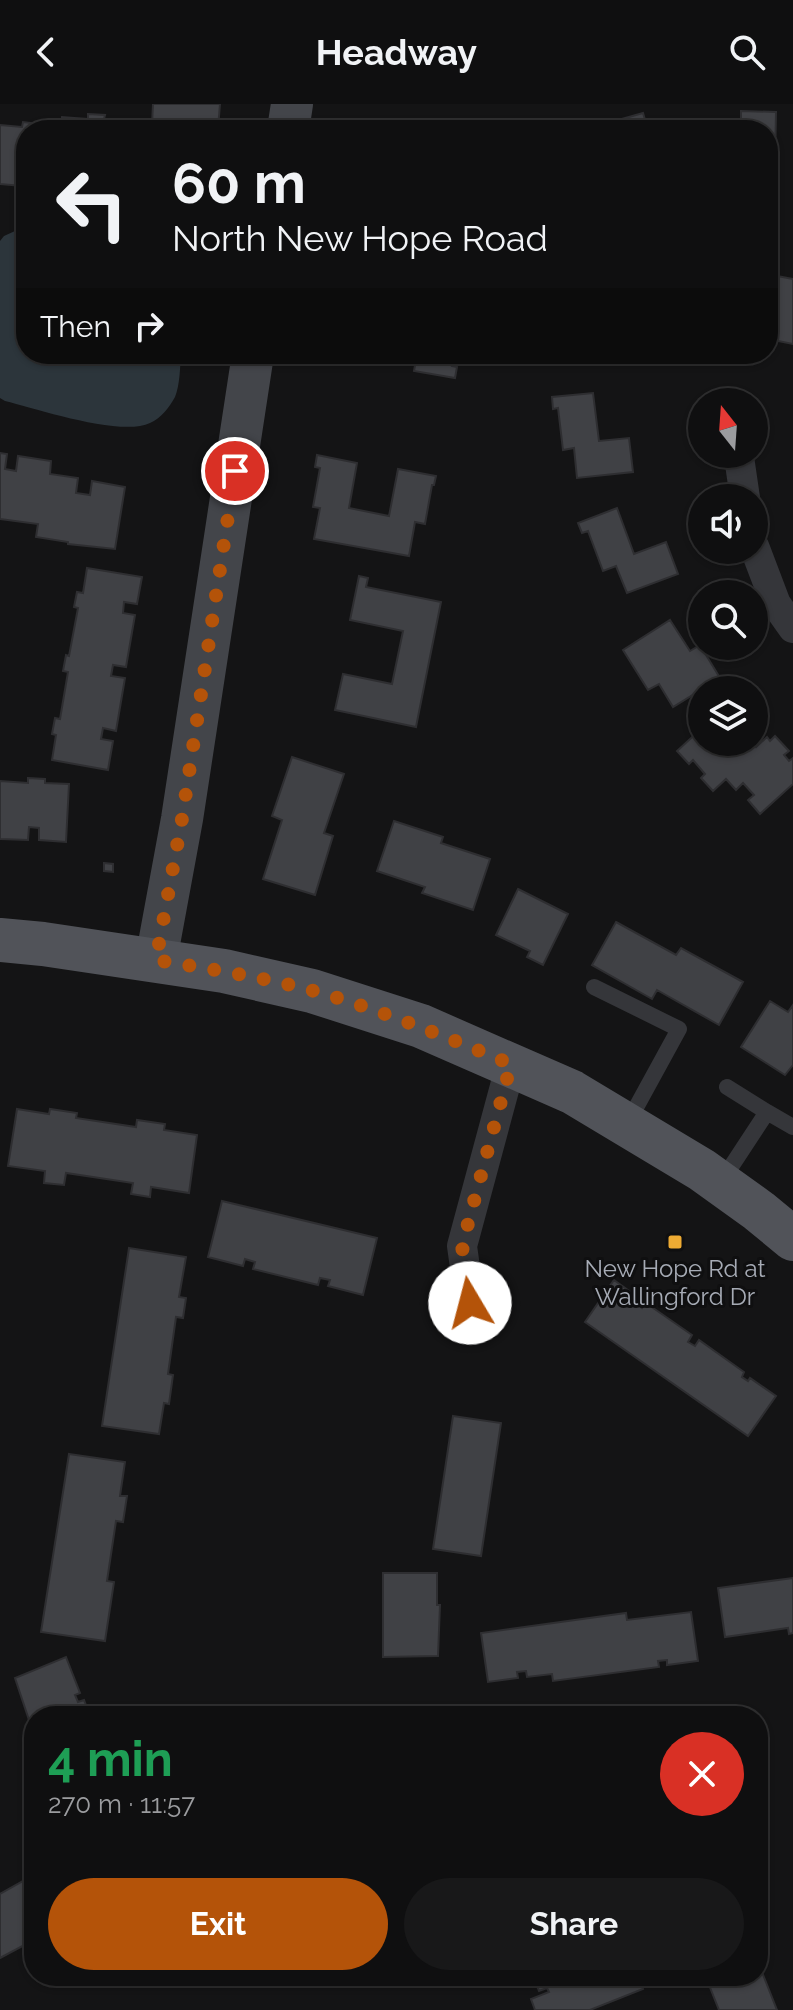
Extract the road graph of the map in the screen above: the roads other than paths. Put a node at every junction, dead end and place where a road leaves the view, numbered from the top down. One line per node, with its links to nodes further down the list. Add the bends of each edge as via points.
1 (251, 364): 5 (street)
2 (761, 564): 3 (street, via 776,604)
3 (793, 628)
4 (0, 940): 5 (main road)
5 (156, 960): 7 (main road, via 312,991 421,1026)
6 (594, 987): 10 (lane, via 679,1029)
7 (511, 1064): 10 (main road, via 572,1092); 14 (street, via 462,1246)
8 (727, 1087): 9 (lane)
9 (767, 1112): 11 (lane); 12 (lane)
10 (626, 1126): 12 (main road)
11 (793, 1127)
12 (721, 1183): 13 (main road)
13 (793, 1239)
14 (470, 1303)

